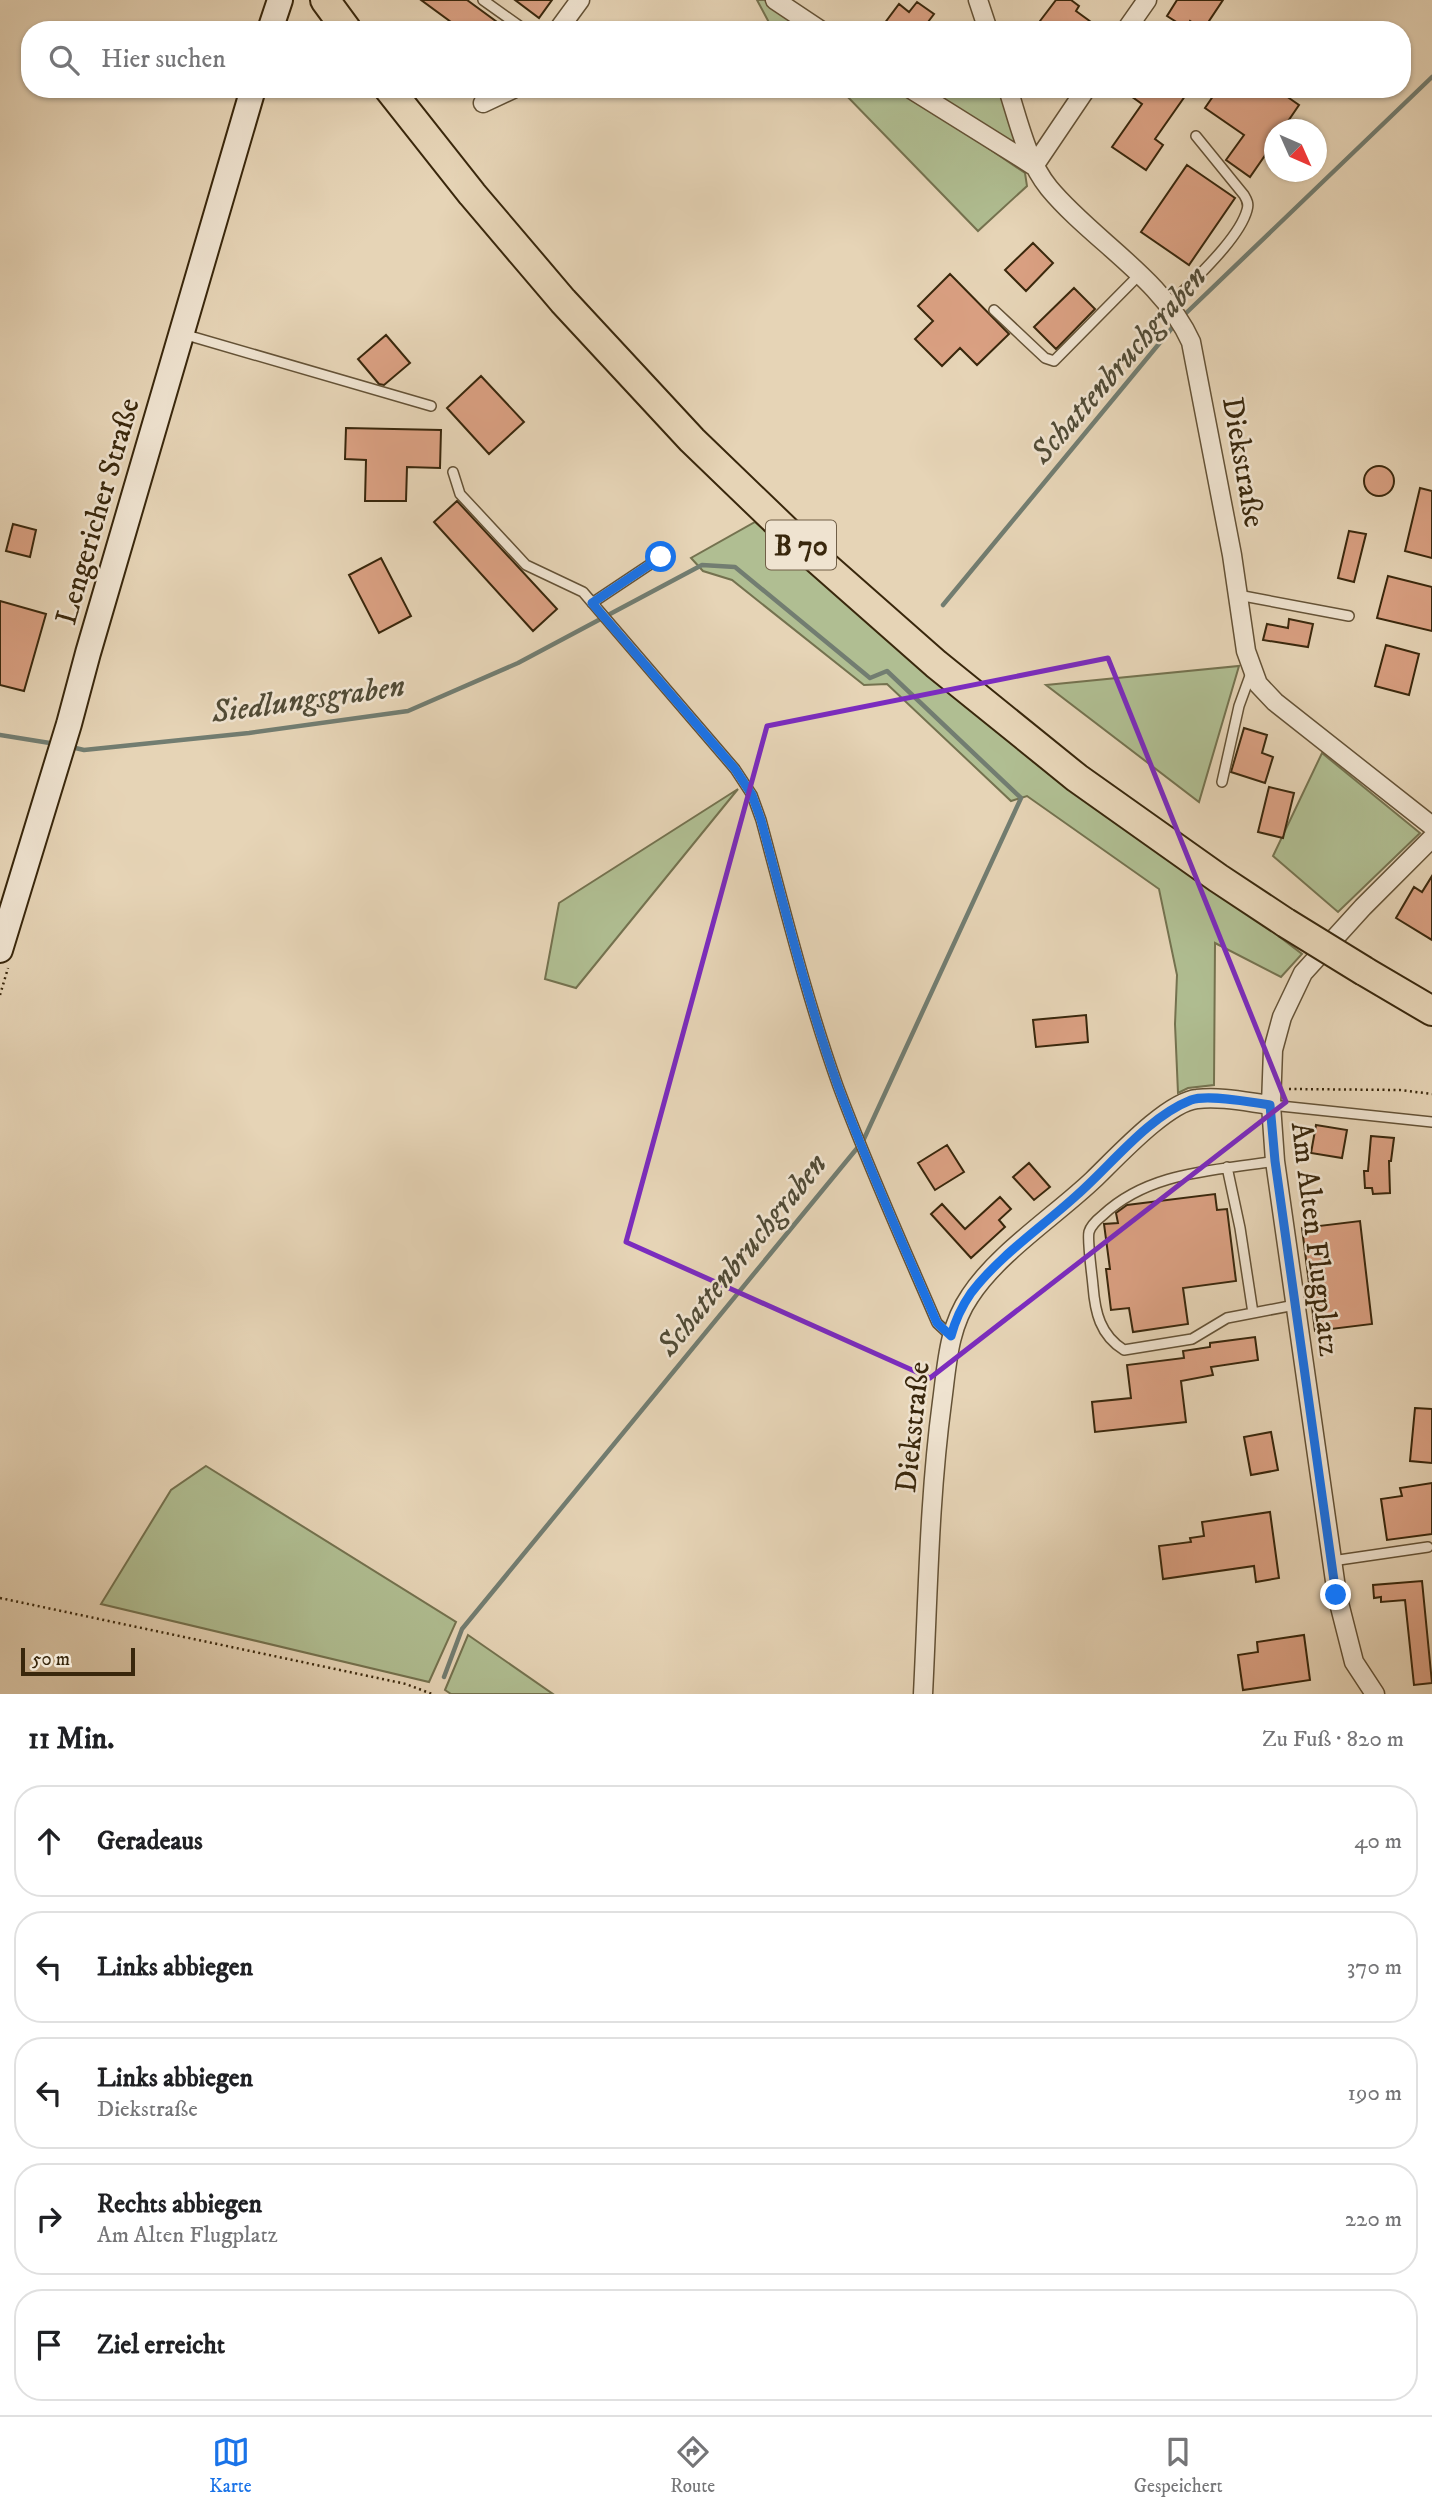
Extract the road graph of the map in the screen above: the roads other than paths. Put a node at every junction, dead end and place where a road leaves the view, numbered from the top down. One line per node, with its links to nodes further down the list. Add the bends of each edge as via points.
1 (279, 0): 7 (main road)
2 (483, 0): 8 (lane)
3 (580, 0): 9 (street)
4 (775, 0): 10 (street)
5 (978, 0): 11 (street)
6 (1146, 0): 12 (street)
7 (273, 21)
8 (512, 21)
9 (565, 21)
10 (806, 21)
11 (985, 21)
12 (1132, 21)
13 (250, 98): 25 (main road, Lengericher Straße)
14 (396, 98): 37 (main road, B 70, bridge, via 563,301 692,440 801,545 936,664 1077,778 1218,878)
15 (496, 98): 19 (street)
16 (925, 98): 21 (street)
17 (1011, 98): 21 (street, Diekstraße)
18 (1080, 98): 21 (street)
19 (483, 103)
20 (1196, 136): 24 (lane, via 1248,202 1242,222)
21 (1034, 166): 22 (street, Diekstraße, via 1067,208)
22 (1139, 275): 23 (lane, via 1054,361 1045,358); 24 (street, Diekstraße)
23 (994, 310)
24 (1176, 317): 29 (street, Diekstraße, via 1191,342 1199,377)
25 (182, 333): 26 (lane); 36 (main road, Lengericher Straße)
26 (431, 406)
27 (453, 472): 30 (lane, via 460,494 526,565 583,592)
28 (661, 557): 30 (lane)
29 (1238, 594): 31 (lane); 32 (street, Diekstraße)
30 (594, 605): 44 (lane, via 735,769 752,795 806,989 864,1153 937,1323)
31 (1349, 616)
32 (1252, 671): 33 (lane); 34 (street, Diekstraße, via 1275,702)
33 (1222, 782)
34 (1432, 826)
35 (1432, 838): 38 (street, Am Alten Flugplatz, via 1303,973 1282,1017 1273,1050)
36 (0, 950)
37 (1432, 1011)
38 (1271, 1097): 39 (lane); 40 (street, Am Alten Flugplatz); 44 (street, Diekstraße, via 1195,1098 1168,1111 1000,1261 971,1293)
39 (1432, 1122)
40 (1275, 1161): 41 (lane); 42 (street, Am Alten Flugplatz)
41 (1227, 1167): 43 (lane); 43 (lane, via 1186,1174 1128,1194 1096,1221 1089,1232 1095,1309 1112,1343 1124,1350 1192,1339 1227,1318)
42 (1295, 1305): 43 (lane); 46 (street, Am Alten Flugplatz)
43 (1253, 1313)
44 (951, 1336): 47 (street, Diekstraße, via 931,1516)
45 (1428, 1546): 46 (lane)
46 (1332, 1561): 48 (street, Am Alten Flugplatz, via 1354,1662)
47 (923, 1694)
48 (1374, 1694)

